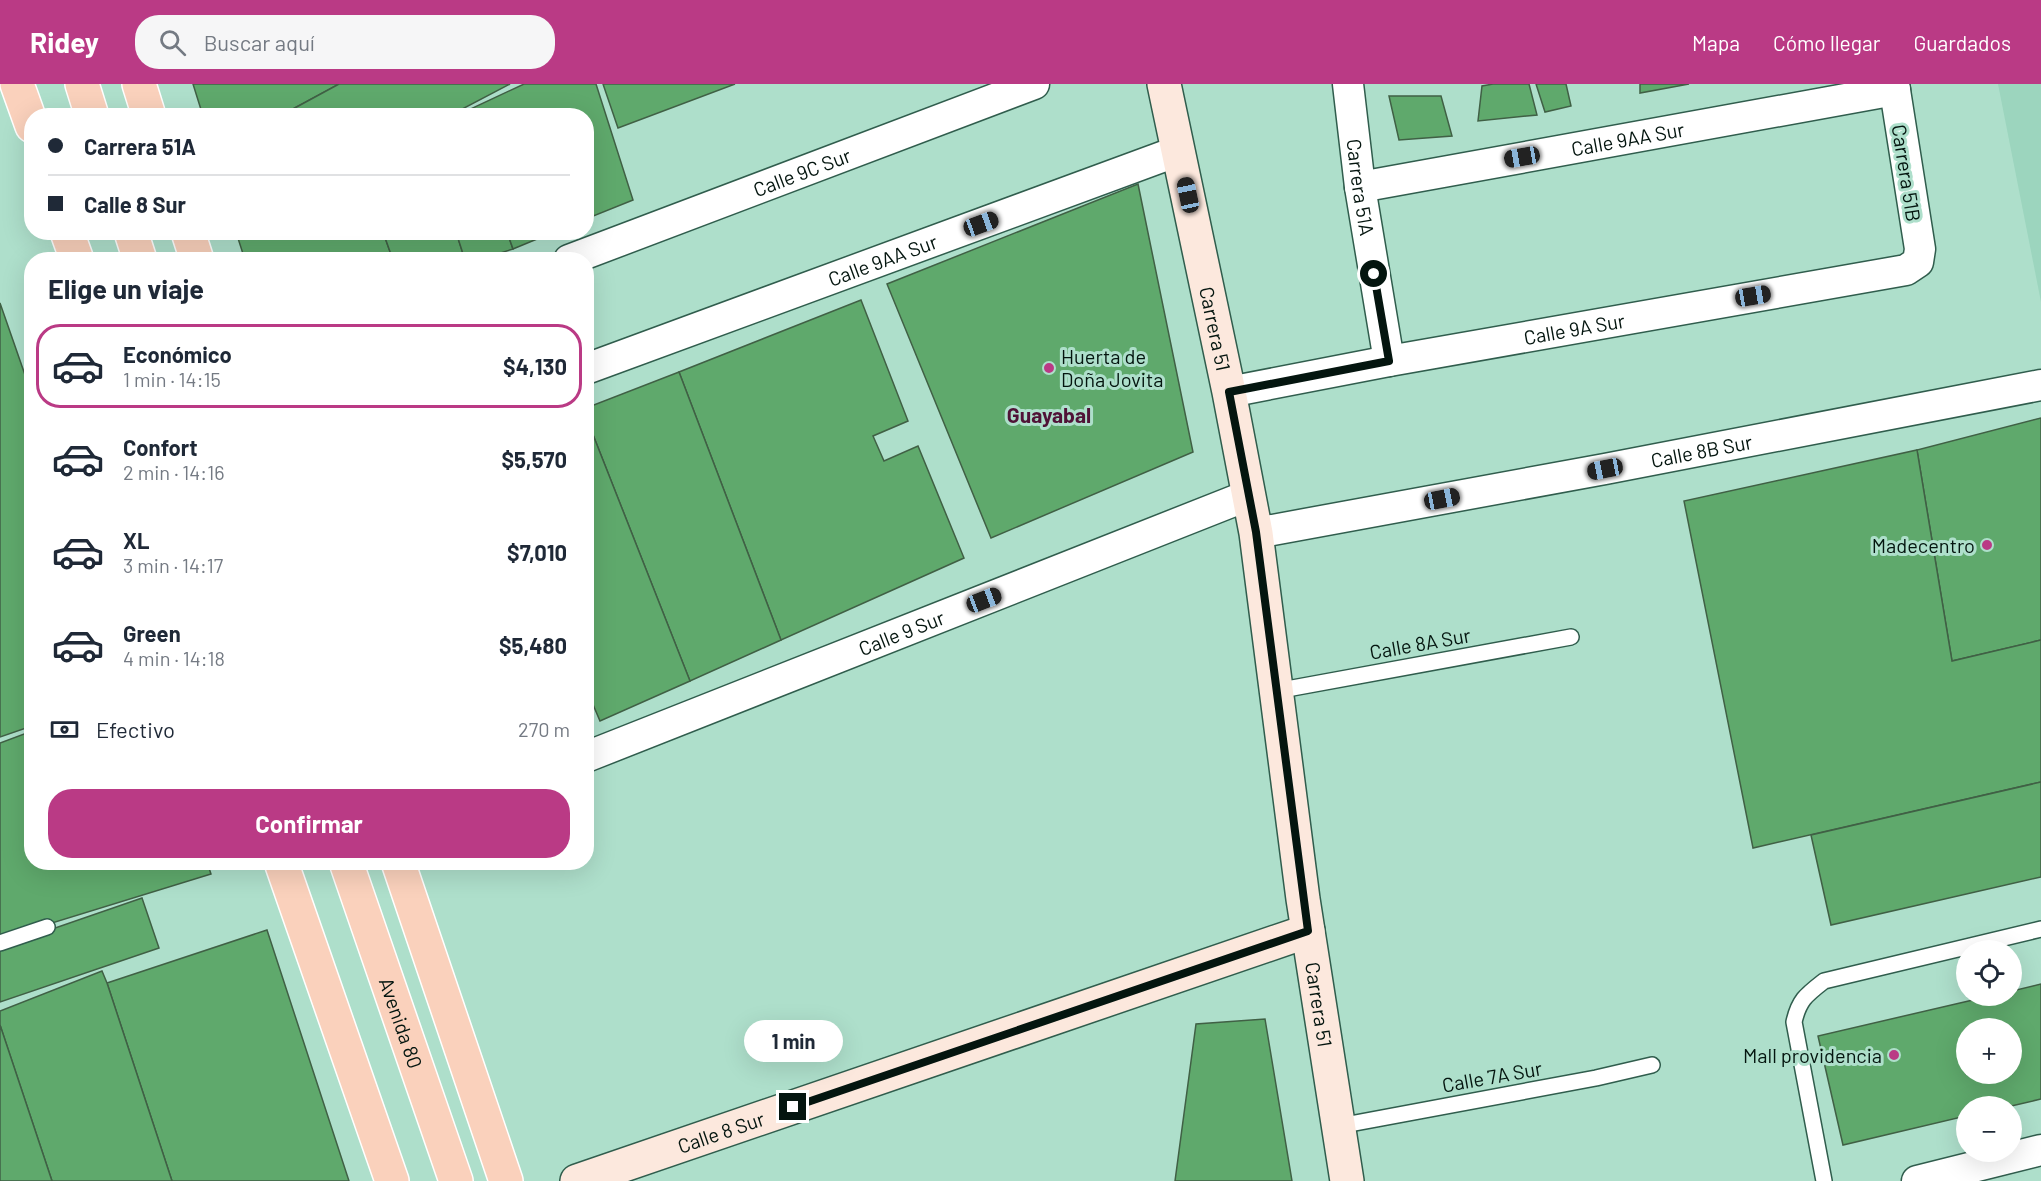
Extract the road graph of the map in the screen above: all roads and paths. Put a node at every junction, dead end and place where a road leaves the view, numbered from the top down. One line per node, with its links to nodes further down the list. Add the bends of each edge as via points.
1 (17, 84): 8 (main road)
2 (82, 84): 9 (main road)
3 (139, 84): 10 (main road)
4 (1034, 84): 13 (street, Calle 9C Sur)
5 (1164, 84): 11 (street, Carrera 51)
6 (1348, 84): 12 (street, Carrera 51A)
7 (1894, 87): 12 (street, Calle 9AA Sur); 14 (street, Carrera 51B, via 1920,249)
8 (26, 108)
9 (90, 108)
10 (146, 108)
11 (1178, 151): 16 (street, Calle 9AA Sur); 18 (street, Carrera 51)
12 (1360, 187): 15 (street, Carrera 51A)
13 (590, 252)
14 (1918, 262): 15 (street, Calle 9A Sur, via 1906,270)
15 (1389, 361): 18 (street, Calle 9A Sur)
16 (594, 366)
17 (2041, 385): 20 (street, Calle 8B Sur)
18 (1229, 392): 19 (street, Carrera 51)
19 (1249, 495): 20 (street, Carrera 51); 23 (street, Calle 9 Sur)
20 (1256, 532): 22 (street, Carrera 51)
21 (1571, 637): 22 (lane, Calle 8A Sur)
22 (1276, 691): 29 (street, Carrera 51)
23 (594, 755)
24 (284, 870): 34 (main road)
25 (349, 870): 35 (main road, Avenida 80)
26 (401, 870): 36 (main road)
27 (47, 927): 30 (lane)
28 (2041, 929): 39 (lane, via 1824,981 1805,995 1794,1023)
29 (1308, 931): 32 (street, Carrera 51); 37 (street, Calle 8 Sur)
30 (0, 944)
31 (1652, 1065): 32 (lane, Calle 7A Sur)
32 (1339, 1126): 38 (street, Carrera 51)
33 (2041, 1150): 40 (street)
34 (392, 1181)
35 (456, 1181)
36 (506, 1181)
37 (577, 1181)
38 (1347, 1181)
39 (1824, 1181)
40 (1917, 1181)

